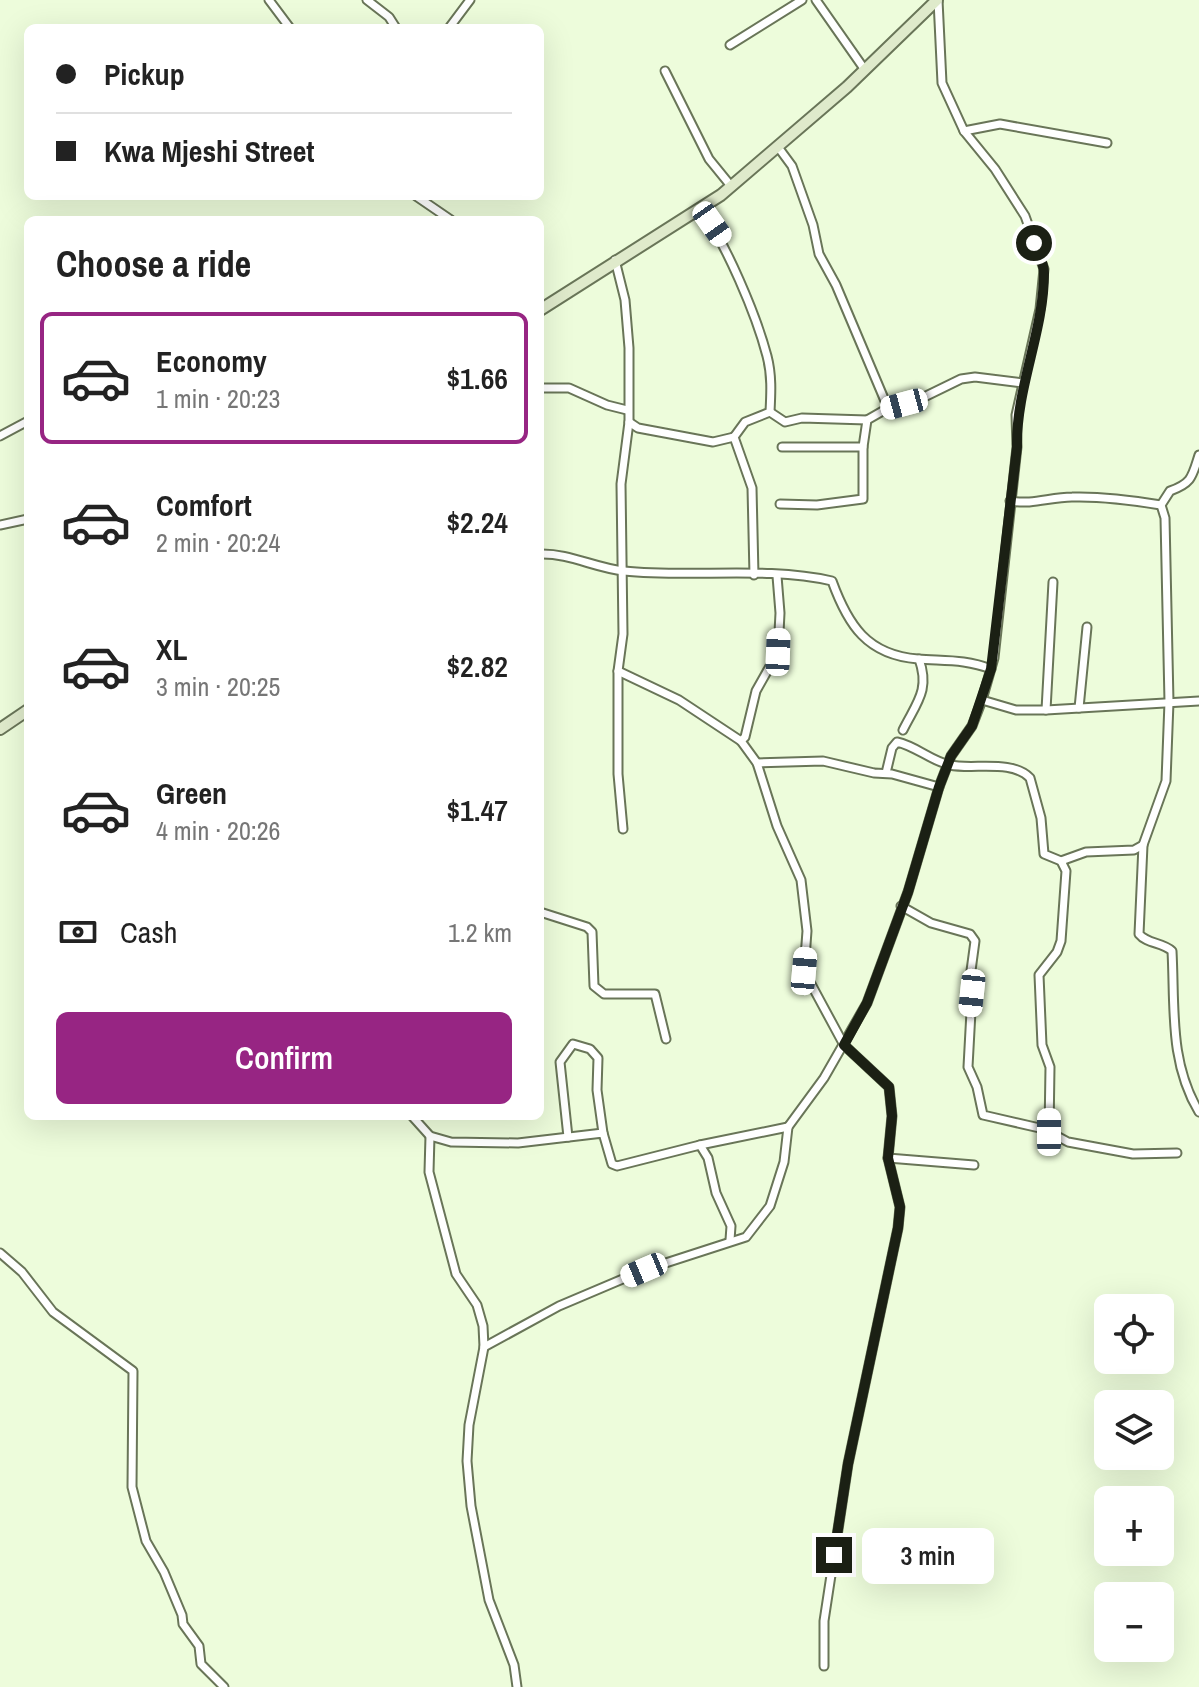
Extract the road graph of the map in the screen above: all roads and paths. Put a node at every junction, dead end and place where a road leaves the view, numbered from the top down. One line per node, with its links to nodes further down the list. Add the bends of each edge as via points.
1 (269, 0): 7 (street)
2 (367, 0): 8 (street)
3 (470, 0): 9 (street)
4 (802, 0): 10 (street)
5 (816, 0): 11 (street)
6 (938, 0): 11 (main road); 13 (street, via 942,83)
7 (287, 24)
8 (393, 24)
9 (452, 24)
10 (730, 45)
11 (865, 70): 15 (main road)
12 (665, 71): 16 (street, via 709,159)
13 (964, 131): 14 (street, via 1000,124); 22 (street, via 1025,216 1044,269)
14 (1107, 143)
15 (778, 147): 16 (main road); 24 (street, via 792,166 819,254)
16 (731, 186): 18 (main road)
17 (422, 200): 19 (street)
18 (701, 209): 20 (main road); 26 (street, via 722,238 759,332 770,376)
19 (445, 216)
20 (615, 260): 21 (main road); 25 (street, via 629,348)
21 (544, 307)
22 (1023, 383): 24 (street, via 961,379); 35 (street)
23 (544, 388): 25 (street, via 569,388)
24 (888, 408): 27 (street)
25 (627, 410): 28 (street)
26 (770, 412): 27 (street, via 785,422); 31 (street, via 745,422)
27 (867, 420): 33 (street)
28 (629, 422): 31 (street, via 713,442); 41 (street, via 621,484)
29 (24, 423): 30 (street)
30 (0, 436)
31 (734, 437): 42 (street, via 752,488)
32 (782, 447): 33 (street)
33 (863, 447): 36 (street, via 863,499)
34 (1199, 455): 37 (street, via 1183,488 1170,491)
35 (1010, 501): 37 (street, via 1089,497); 47 (street)
36 (780, 504)
37 (1161, 505): 51 (street)
38 (24, 520): 39 (street)
39 (0, 525)
40 (544, 554): 41 (street)
41 (623, 571): 42 (street); 48 (street)
42 (754, 575): 43 (street)
43 (777, 576): 46 (street, via 832,581 846,616 873,648); 57 (street, via 778,652 756,691)
44 (1053, 582): 53 (street)
45 (1087, 627): 52 (street)
46 (919, 659): 47 (street, via 957,660); 56 (street, via 924,689)
47 (991, 669): 49 (street)
48 (618, 671): 57 (street, via 679,700); 62 (street)
49 (982, 700): 53 (street, via 1016,710); 59 (street)
50 (1199, 701): 51 (street)
51 (1169, 702): 52 (street); 63 (street, via 1166,781)
52 (1079, 708): 53 (street)
53 (1046, 710)
54 (24, 713): 55 (main road)
55 (0, 729)
56 (903, 730)
57 (741, 741): 58 (street)
58 (757, 763): 60 (street, via 823,761); 68 (street, via 801,880 807,931 804,971)
59 (948, 765): 60 (street, via 897,742); 61 (street); 64 (street, via 1026,773 1041,818 1044,854)
60 (886, 773): 61 (street)
61 (939, 787): 65 (street)
62 (623, 829)
63 (1143, 845): 64 (street, via 1086,852); 69 (street, via 1139,934 1172,951 1177,1061)
64 (1061, 861): 72 (street, via 1066,871 1061,941 1039,975 1042,1045 1050,1067)
65 (901, 906): 68 (street, via 867,1003); 72 (street, via 931,923 970,934 975,941 968,1067 983,1115)
66 (544, 913): 67 (street, via 592,932 598,991 655,994)
67 (666, 1039)
68 (844, 1045): 71 (street); 78 (street, via 889,1087)
69 (1199, 1112)
70 (416, 1120): 74 (street)
71 (788, 1127): 76 (street); 80 (street, via 770,1206 746,1237)
72 (1049, 1132): 77 (street, via 1068,1142 1133,1154)
73 (603, 1133): 75 (street); 75 (street, via 598,1058 573,1044 560,1062); 76 (street, via 617,1166)
74 (430, 1136): 75 (street, via 451,1142 518,1143); 82 (street, via 429,1172 456,1274 477,1305)
75 (568, 1137)
76 (700, 1145): 80 (street, via 731,1226)
77 (1177, 1153)
78 (888, 1158): 79 (street); 83 (street, via 900,1207 898,1228 848,1464 824,1621)
79 (974, 1165)
80 (730, 1240): 82 (street, via 559,1306)
81 (0, 1253): 84 (street, via 53,1312 133,1371 132,1487 146,1541 175,1595 183,1624 199,1646 201,1664)
82 (484, 1347): 85 (street, via 469,1425 471,1506 489,1600)
83 (824, 1666)
84 (224, 1687)
85 (517, 1687)

